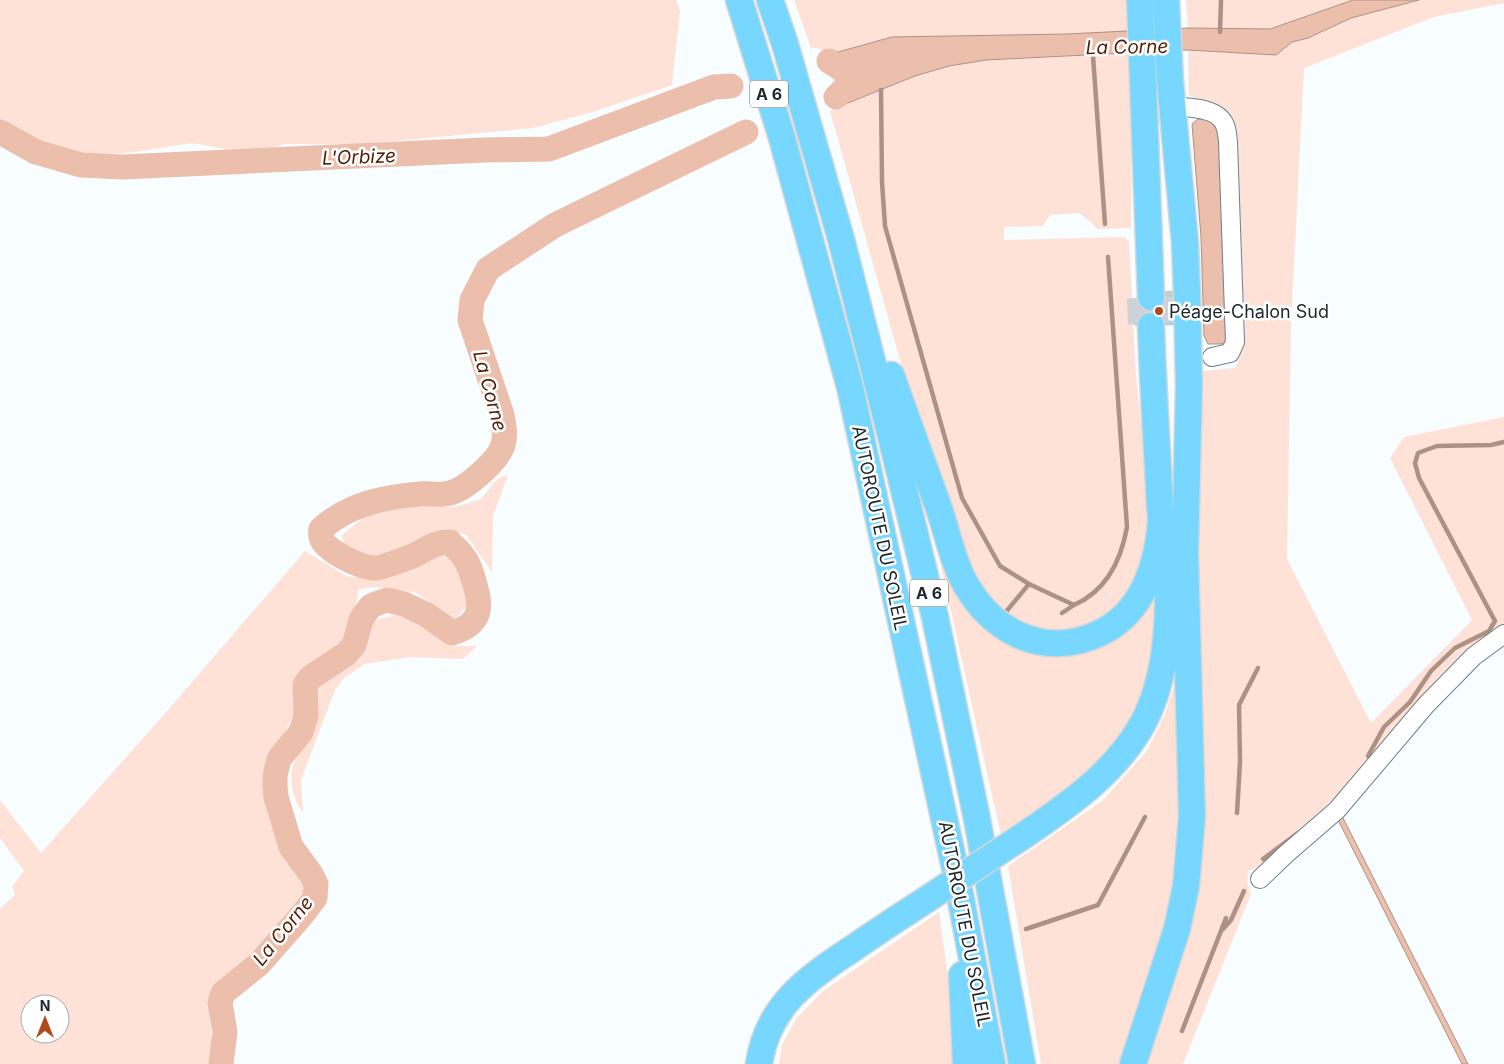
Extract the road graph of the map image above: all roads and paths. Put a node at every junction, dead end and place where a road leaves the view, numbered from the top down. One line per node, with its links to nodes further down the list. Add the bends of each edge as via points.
1 (739, 0): 14 (highway, AUTOROUTE DU SOLEIL / A 6, via 782,138 850,388)
2 (770, 0): 6 (highway, AUTOROUTE DU SOLEIL / A 6)
3 (1140, 2): 7 (highway)
4 (1166, 2): 5 (highway)
5 (1172, 94): 9 (street, via 1221,118 1226,127 1235,342 1230,353); 11 (highway, via 1187,302 1189,386)
6 (835, 219): 10 (highway, via 960,572 988,614 1004,628 1036,642 1057,644 1077,641 1107,630 1128,612 1145,588 1158,550); 21 (highway, AUTOROUTE DU SOLEIL / A 6, via 935,616 977,819)
7 (1150, 298)
8 (1151, 326): 10 (highway)
9 (1212, 357)
10 (1161, 520): 13 (highway, via 1168,578 1167,618 1161,668 1150,705 1136,734 1107,771)
11 (1184, 553): 13 (highway, via 1169,673 1152,724 1107,784 1052,827); 22 (highway, via 1192,817 1190,852 1177,929)
12 (1504, 634): 15 (street, via 1474,656 1426,705 1337,810)
13 (1026, 839): 16 (highway)
14 (956, 873): 19 (highway); 20 (highway, AUTOROUTE DU SOLEIL / A 6)
15 (1260, 879)
16 (910, 915): 17 (highway, via 833,961 794,993 770,1028); 18 (highway, via 802,999 776,1036)
17 (760, 1064)
18 (770, 1064)
19 (966, 1064)
20 (992, 1064)
21 (1022, 1064)
22 (1133, 1064)

